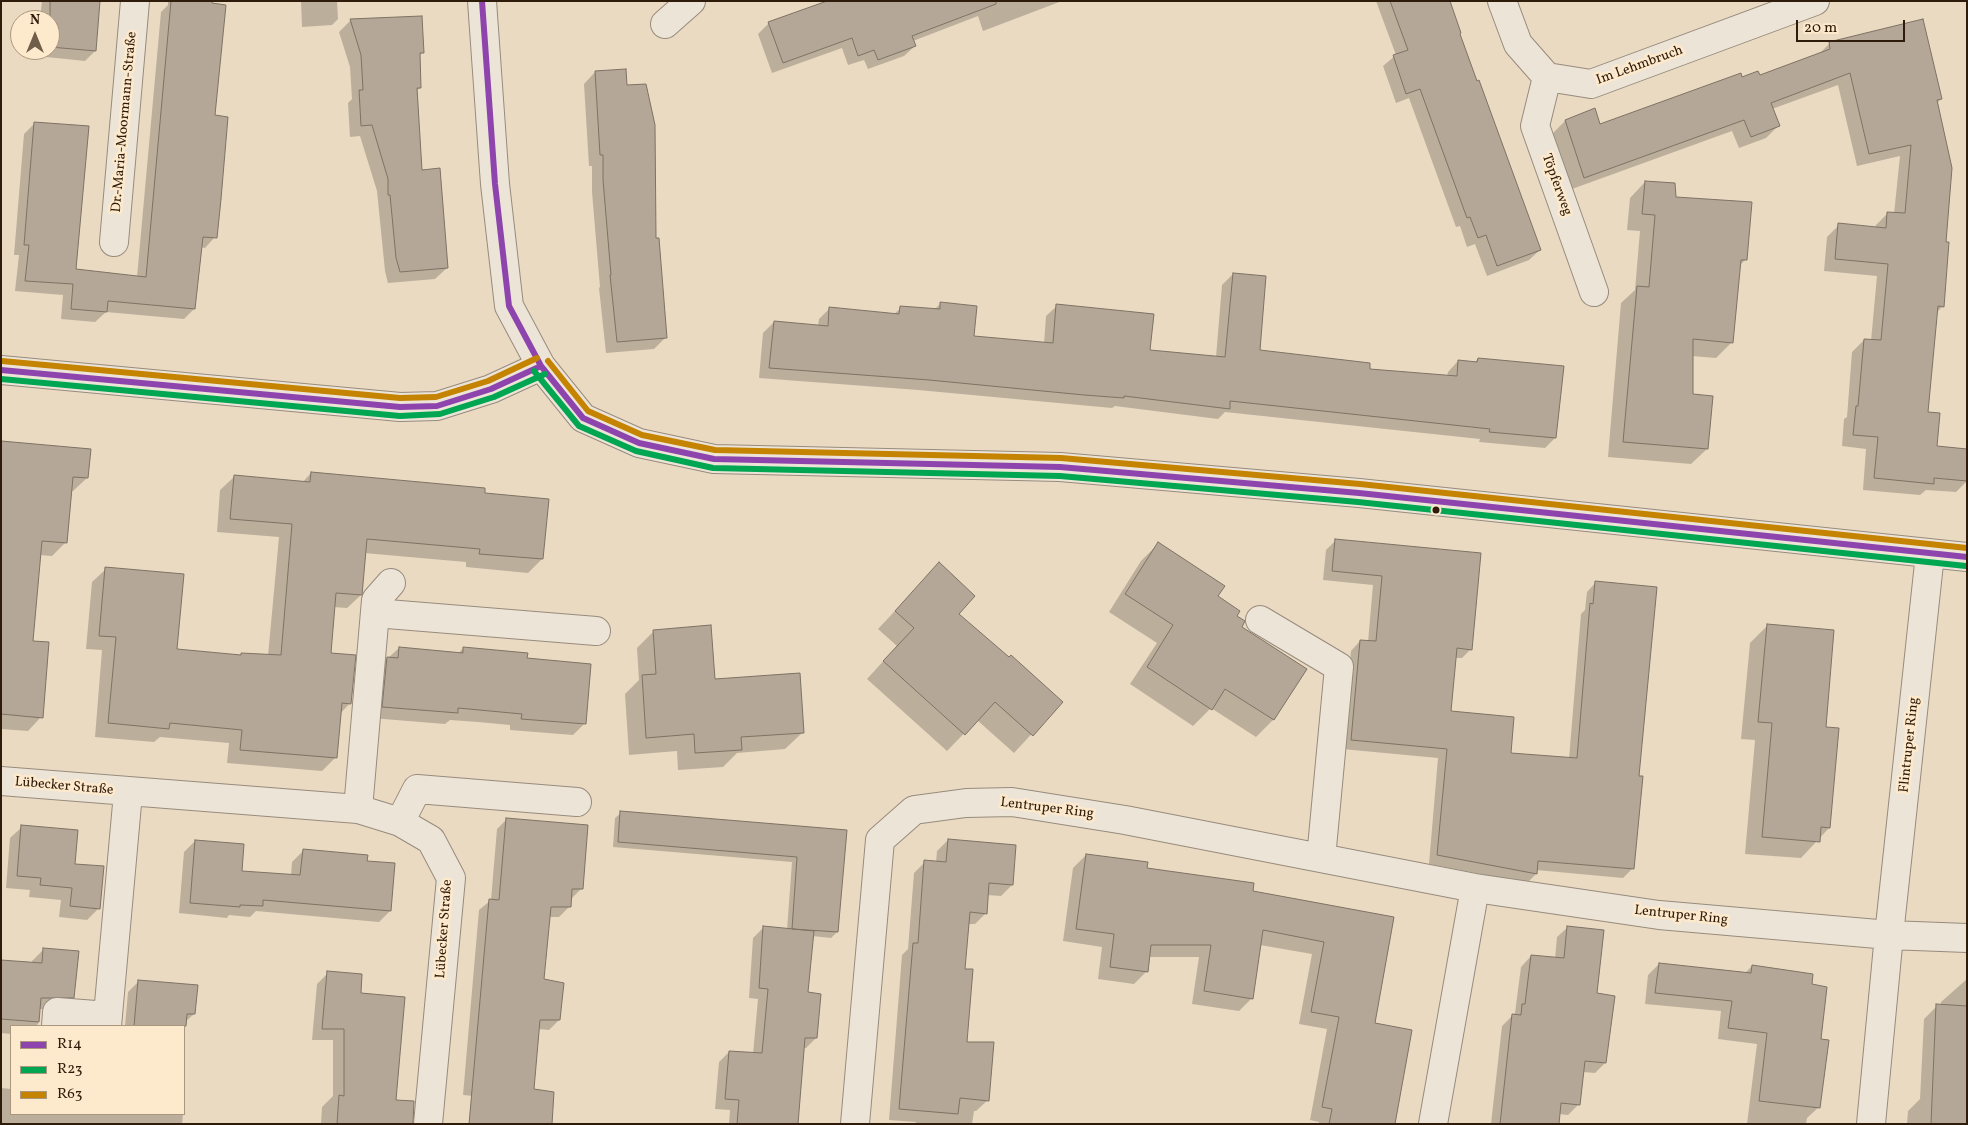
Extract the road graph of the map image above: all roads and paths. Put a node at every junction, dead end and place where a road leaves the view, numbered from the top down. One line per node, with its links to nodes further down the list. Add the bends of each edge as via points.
1 (135, 1): 8 (street, Dr.-Maria-Moormann-Straße)
2 (482, 1): 10 (street, via 495,184 509,306)
3 (692, 1): 6 (street)
4 (1502, 1): 7 (street, via 1518,44)
5 (1815, 1): 7 (street, Im Lehmbruch, via 1591,84)
6 (665, 24)
7 (1547, 77): 9 (street, Töpferweg, via 1535,126)
8 (114, 242)
9 (1594, 292)
10 (541, 366): 11 (street, via 491,389 437,406 400,407); 12 (street, via 583,418 639,443 714,460 1060,467 1359,493)
11 (1, 370)
12 (1930, 554): 13 (street); 25 (street, Flintruper Ring)
13 (1967, 557)
14 (391, 583): 15 (street, via 376,600)
15 (375, 613): 17 (street); 21 (street)
16 (1260, 620): 23 (street, via 1339,667)
17 (596, 632)
18 (1, 782): 19 (street, Lübecker Straße)
19 (128, 792): 21 (street, Lübecker Straße); 27 (street, Lübecker Straße)
20 (577, 802): 22 (street, via 417,790)
21 (358, 810): 22 (street, Lübecker Straße)
22 (400, 822): 29 (street, Lübecker Straße, via 432,840 451,878)
23 (1322, 858): 24 (street, Lentruper Ring); 30 (street, Lentruper Ring, via 1012,802 966,803 914,810 880,840)
24 (1474, 888): 25 (street, Lentruper Ring, via 1659,915); 31 (street)
25 (1889, 935): 26 (street); 32 (street, Flintruper Ring)
26 (1967, 938)
27 (108, 1021): 28 (street, Lübecker Straße, via 57,1012)
28 (56, 1025)
29 (428, 1124)
30 (855, 1124)
31 (1433, 1124)
32 (1871, 1124)

